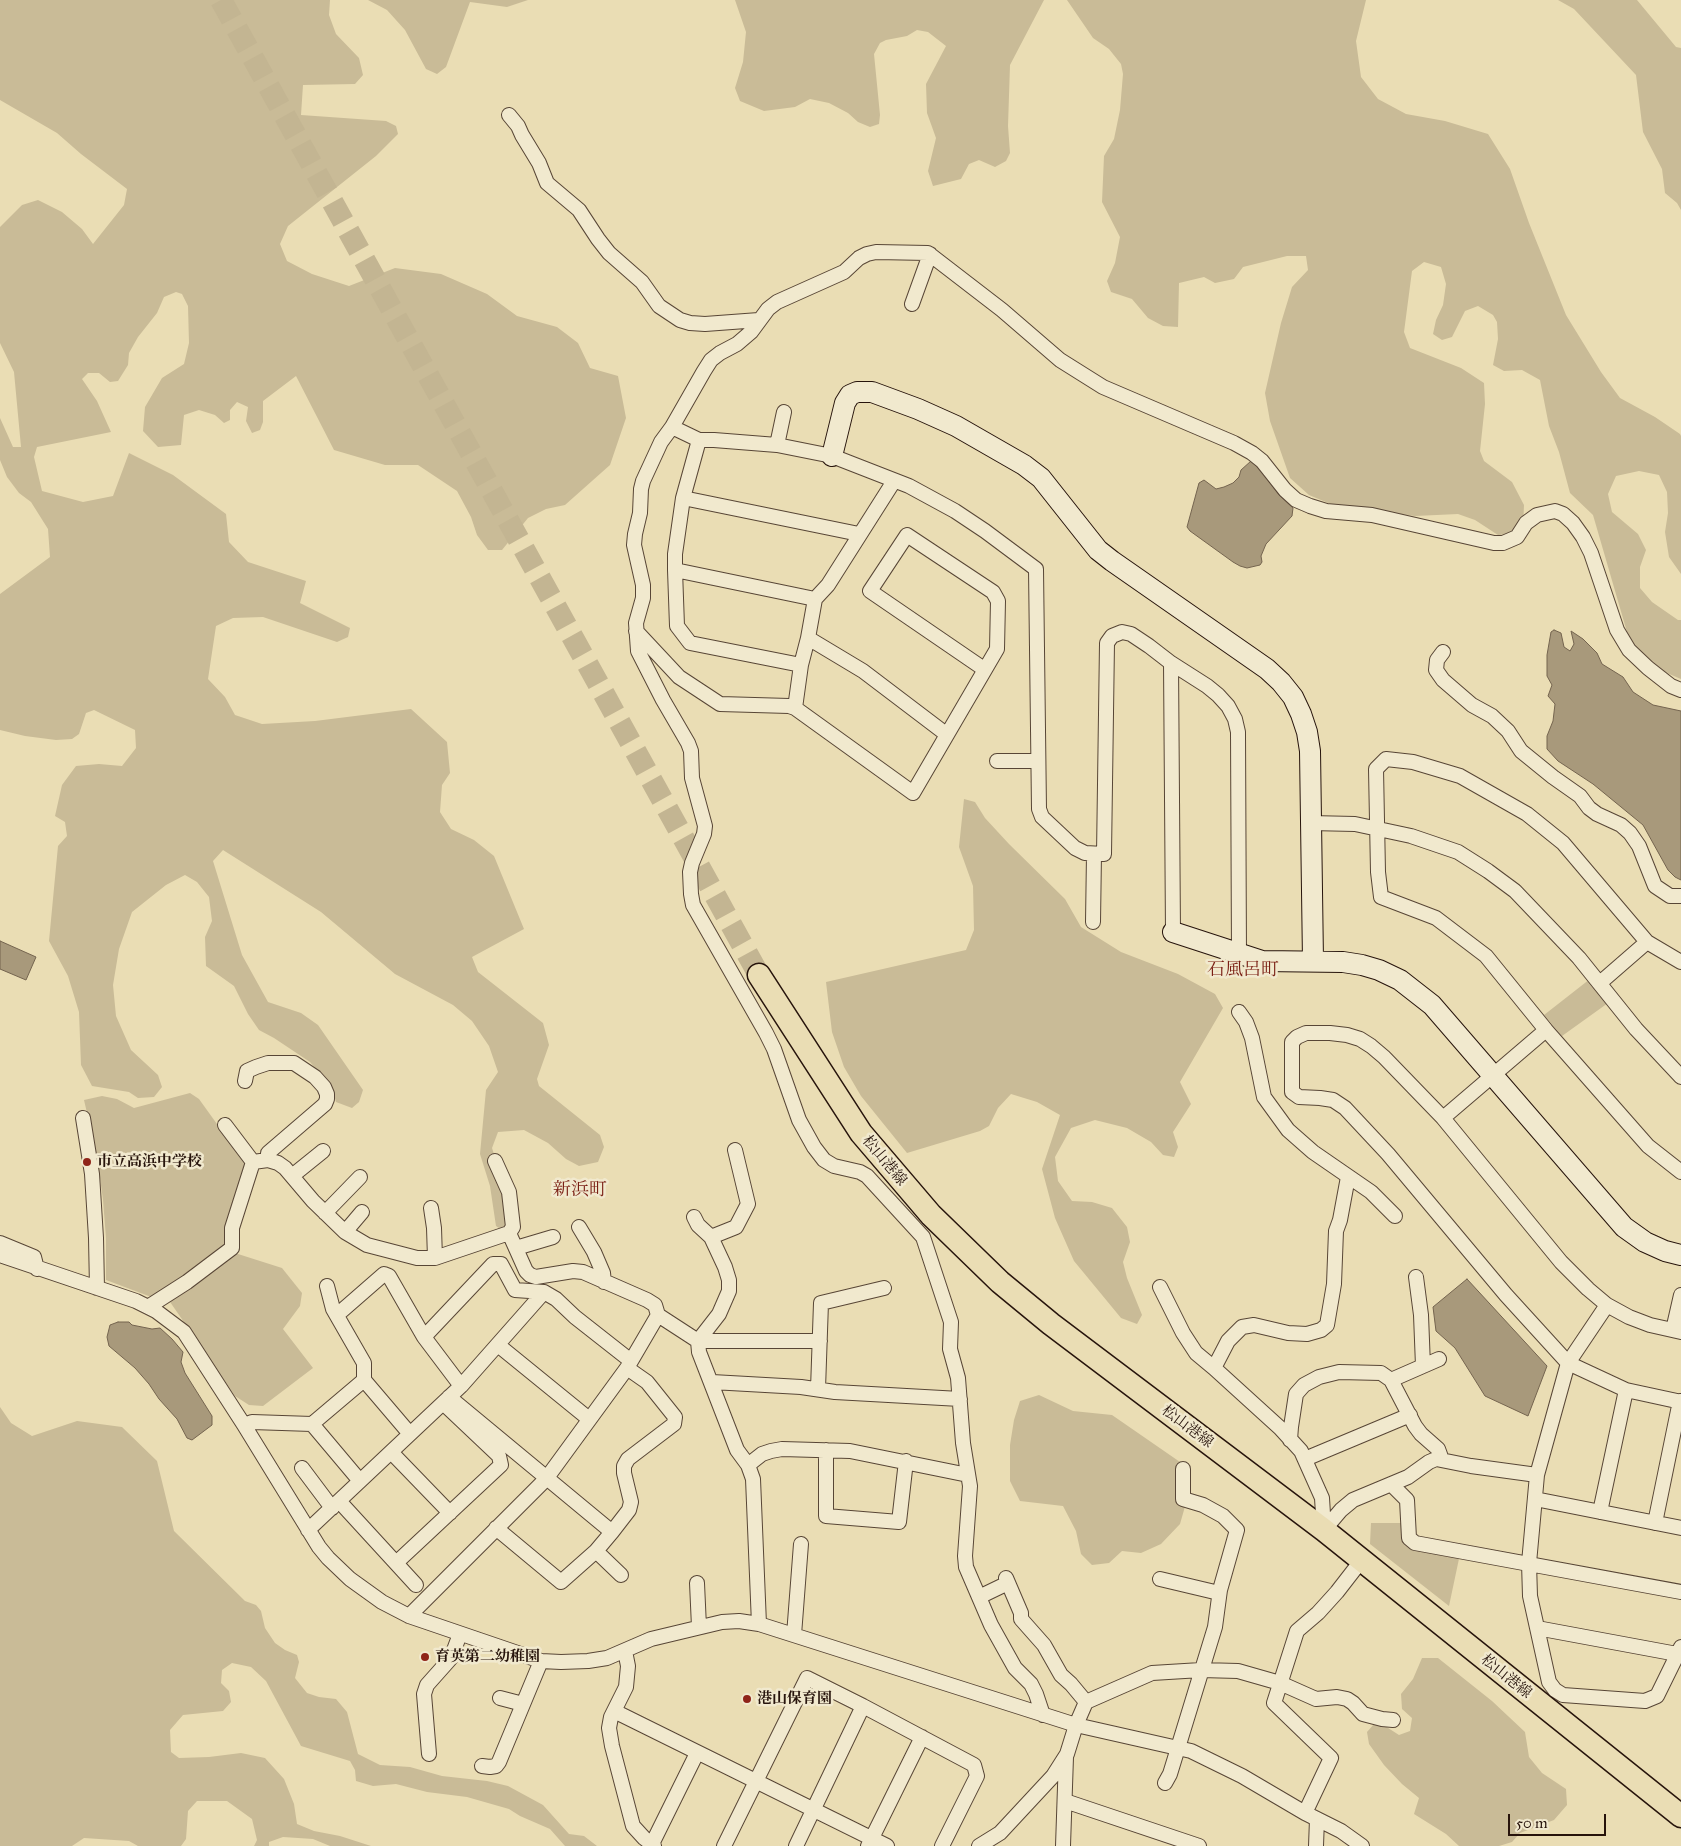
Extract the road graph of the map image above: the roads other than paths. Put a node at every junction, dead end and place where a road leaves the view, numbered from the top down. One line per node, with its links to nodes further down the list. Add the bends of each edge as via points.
1 (509, 115): 4 (street, via 539,163 547,183 579,210 609,253 642,282 659,306 690,323)
2 (930, 254): 3 (street); 4 (street, via 868,254 844,272 777,302); 21 (street, via 1060,360 1103,387 1252,453 1285,490 1310,506 1326,511 1372,515 1494,543 1517,537 1537,514 1555,511 1563,514 1587,545 1616,630 1629,650 1671,686)
3 (912, 304)
4 (759, 320): 6 (street, via 737,344 711,360)
5 (784, 412): 8 (street)
6 (672, 427): 7 (street); 15 (street, via 661,442 641,489 634,545 643,592)
7 (699, 440): 8 (street); 11 (street)
8 (777, 445): 9 (street)
9 (832, 456): 10 (street); 26 (street, via 847,399 853,393 868,391 956,426 1030,469 1055,494 1098,550 1267,669 1293,697 1302,714 1310,751)
10 (894, 481): 12 (street); 25 (street, via 955,512 1036,569)
11 (682, 498): 12 (street); 13 (street)
12 (859, 534): 14 (street, via 828,585)
13 (676, 570): 14 (street); 19 (street, via 677,626 690,643)
14 (815, 599): 16 (street)
15 (636, 631): 22 (street, via 679,677 720,704); 99 (street, via 641,662 691,751 692,778 705,826 690,872 693,905 766,1033 799,1120 814,1147 824,1160 834,1166 867,1176 923,1237 951,1322 950,1349)
16 (808, 638): 19 (street); 23 (street, via 863,671)
17 (1443, 652): 29 (street, via 1437,660 1436,670 1443,680 1472,705 1492,716 1521,750 1580,796 1589,808 1630,833 1656,886 1670,896)
18 (1172, 663): 28 (street, via 1128,633 1117,633 1107,643 1104,854); 31 (street); 33 (street, via 1218,695 1228,706 1238,732)
19 (801, 665): 22 (street)
20 (984, 670): 20 (street, via 997,649 998,601 992,592 907,535 870,591); 23 (street)
21 (1681, 690)
22 (796, 708): 23 (street, via 913,793)
23 (946, 734)
24 (997, 761): 25 (street)
25 (1038, 761): 28 (street, via 1042,817 1075,848)
26 (1310, 823): 27 (street); 34 (street)
27 (1378, 828): 32 (street, via 1376,770 1386,760 1413,762 1460,776 1527,814 1563,843); 37 (street, via 1458,852 1488,871 1515,891); 39 (street, via 1381,897 1436,918 1486,956)
28 (1094, 854): 30 (street)
29 (1681, 896)
30 (1093, 922)
31 (1174, 932): 33 (street)
32 (1647, 942): 35 (street); 37 (street)
33 (1239, 954): 34 (street, via 1262,961)
34 (1313, 961): 40 (street, via 1362,965 1400,980 1432,1005)
35 (1681, 962)
36 (759, 975): 129 (main road, 松山港線, via 861,1133 931,1215 964,1248 1052,1324)
37 (1601, 982): 41 (street, via 1636,1029)
38 (1239, 1012): 54 (street, via 1252,1038 1264,1097 1288,1130)
39 (1546, 1030): 40 (street); 51 (street, via 1648,1146)
40 (1492, 1075): 44 (street); 68 (street, via 1624,1227 1645,1242)
41 (1681, 1077)
42 (245, 1081): 48 (street, via 248,1071 256,1067 268,1063 294,1063 316,1077 327,1094 325,1104 268,1153)
43 (83, 1118): 75 (street, via 92,1181)
44 (1443, 1118): 79 (street, via 1561,1262); 90 (street, via 1384,1057 1360,1039 1330,1033 1306,1033 1292,1042 1292,1092 1299,1097 1333,1100 1345,1108)
45 (225, 1125): 50 (street)
46 (735, 1150): 64 (street, via 754,1202 736,1227)
47 (323, 1151): 52 (street)
48 (268, 1160): 50 (street); 52 (street, via 278,1163)
49 (495, 1161): 62 (street, via 509,1192 512,1227)
50 (254, 1162): 80 (street, via 232,1228 232,1248 188,1282)
51 (1681, 1172)
52 (292, 1176): 57 (street)
53 (360, 1176): 57 (street)
54 (1348, 1177): 58 (street, via 1371,1192); 92 (street, via 1336,1231 1334,1284 1327,1325 1307,1334 1288,1334 1254,1325 1242,1327 1228,1342)
55 (431, 1208): 69 (street)
56 (362, 1212): 61 (street)
57 (325, 1213): 61 (street)
58 (1395, 1216)
59 (694, 1217): 64 (street)
60 (579, 1227): 72 (street, via 594,1252)
61 (345, 1232): 69 (street, via 385,1251)
62 (509, 1233): 66 (street); 69 (street)
63 (553, 1236): 66 (street)
64 (711, 1237): 85 (street, via 725,1267 729,1291 719,1314)
65 (0, 1244): 70 (street, via 34,1256)
66 (516, 1248): 72 (street, via 530,1275 579,1271)
67 (0, 1255): 70 (street)
68 (1681, 1255)
69 (435, 1258)
70 (37, 1269): 75 (street)
71 (1416, 1276): 91 (street, via 1423,1294)
72 (604, 1282): 82 (street, via 647,1300 655,1305)
73 (327, 1286): 81 (street)
74 (1160, 1287): 92 (street, via 1183,1334 1196,1353)
75 (97, 1288): 80 (street)
76 (884, 1288): 86 (street, via 821,1304)
77 (544, 1292): 84 (street, via 514,1290 501,1264 493,1264); 87 (street); 89 (street)
78 (1681, 1295): 83 (street)
79 (1606, 1305): 83 (street, via 1650,1325); 90 (street)
80 (148, 1307): 104 (street, via 184,1332)
81 (337, 1315): 84 (street, via 384,1274 389,1276); 93 (street, via 364,1363)
82 (658, 1315): 85 (street); 89 (street)
83 (1677, 1331)
84 (424, 1337): 96 (street)
85 (698, 1341): 86 (street); 95 (street, via 699,1352)
86 (820, 1342): 97 (street)
87 (498, 1344): 96 (street); 103 (street)
88 (1439, 1359): 91 (street)
89 (629, 1364): 103 (street); 130 (street, via 675,1417 674,1424 628,1459 624,1466 631,1502 629,1510)
90 (1568, 1364): 98 (street); 117 (street)
91 (1424, 1366): 94 (street)
92 (1214, 1368): 107 (street)
93 (364, 1380): 105 (street); 106 (street)
94 (1391, 1380): 102 (street); 107 (street, via 1381,1373 1339,1372 1304,1384 1296,1394)
95 (712, 1382): 97 (street); 113 (street, via 737,1450)
96 (461, 1386): 100 (street)
97 (818, 1389): 99 (street)
98 (1626, 1390): 101 (street); 123 (street)
99 (960, 1399): 116 (street)
100 (446, 1400): 106 (street); 118 (street); 124 (street, via 501,1461 498,1469)
101 (1680, 1402): 125 (street)
102 (1410, 1415): 110 (street); 111 (street, via 1421,1434 1438,1449)
103 (589, 1419): 118 (street)
104 (244, 1424): 105 (street); 128 (street)
105 (312, 1424): 119 (street)
106 (410, 1434): 109 (street)
107 (1290, 1440): 110 (street)
108 (826, 1450): 112 (street, via 850,1451); 112 (street, via 826,1516 899,1522); 113 (street, via 771,1451)
109 (391, 1452): 119 (street); 124 (street)
110 (1305, 1459): 129 (street, via 1322,1498)
111 (1442, 1460): 117 (street); 120 (street, via 1429,1462)
112 (906, 1462): 116 (street)
113 (748, 1465): 144 (street, via 753,1479)
114 (302, 1468): 122 (street)
115 (1183, 1469): 141 (street, via 1182,1499 1203,1505 1223,1516 1237,1530)
116 (968, 1475): 142 (street, via 965,1561)
117 (1537, 1475): 121 (street)
118 (546, 1479): 126 (street); 130 (street)
119 (360, 1482): 122 (street)
120 (1391, 1484): 129 (street, via 1353,1500); 135 (street, via 1407,1500 1409,1538 1415,1542)
121 (1535, 1499): 123 (street); 135 (street)
122 (336, 1504): 128 (street); 134 (street)
123 (1600, 1512): 125 (street)
124 (450, 1513): 134 (street)
125 (1655, 1523): 127 (street)
126 (496, 1528): 132 (street, via 562,1582); 143 (street)
127 (1681, 1528)
128 (308, 1530): 143 (street, via 328,1558 350,1579)
129 (1324, 1530): 133 (main road, 松山港線)
130 (612, 1532): 132 (street)
131 (801, 1544): 148 (street)
132 (596, 1551): 136 (street)
133 (1361, 1561): 153 (street, via 1337,1592 1297,1631); 173 (main road, 松山港線)
134 (396, 1562): 139 (street)
135 (1529, 1563): 140 (street); 146 (street, via 1530,1596)
136 (621, 1575)
137 (1160, 1579): 141 (street)
138 (697, 1582): 145 (street)
139 (416, 1585)
140 (1681, 1592)
141 (1219, 1593): 152 (street, via 1215,1627)
142 (979, 1597): 155 (street, via 1007,1580 1021,1619 1044,1645 1061,1675); 159 (street, via 1008,1657 1031,1684)
143 (409, 1616): 147 (street)
144 (759, 1624): 145 (street, via 739,1621); 148 (street)
145 (699, 1627): 150 (street, via 651,1639)
146 (1538, 1628): 149 (street); 149 (street, via 1550,1682 1554,1690 1563,1695 1645,1701 1657,1696)
147 (460, 1634): 151 (street); 165 (street, via 451,1658 427,1685 424,1694)
148 (794, 1635): 159 (street)
149 (1679, 1650)
150 (626, 1651): 151 (street, via 588,1661); 158 (street, via 626,1687)
151 (541, 1661): 156 (street)
152 (1201, 1670): 153 (street, via 1238,1671); 155 (street, via 1152,1673); 163 (street)
153 (1280, 1683): 160 (street, via 1316,1699 1347,1699 1362,1714); 172 (street, via 1274,1703 1331,1758)
154 (500, 1698): 156 (street)
155 (1086, 1702): 161 (street)
156 (523, 1704): 167 (street, via 499,1762 496,1766)
157 (863, 1706): 162 (street); 168 (street, via 806,1678); 171 (street)
158 (614, 1711): 164 (street); 176 (street, via 610,1728 612,1746 633,1826)
159 (1043, 1715): 161 (street)
160 (1393, 1720)
161 (1076, 1725): 163 (street); 166 (street)
162 (922, 1737): 175 (street); 180 (street, via 974,1765 977,1776)
163 (1177, 1748): 169 (street); 172 (street, via 1210,1759)
164 (697, 1753): 168 (street); 176 (street)
165 (429, 1754)
166 (1066, 1754): 170 (street); 174 (street, via 1053,1776)
167 (482, 1766)
168 (756, 1782): 171 (street); 177 (street)
169 (1165, 1783)
170 (1065, 1801): 182 (street); 183 (street)
171 (814, 1811): 175 (street); 178 (street)
172 (1311, 1816): 184 (street); 185 (street)
173 (1681, 1816)
174 (999, 1839): 181 (street)
175 (870, 1842): 179 (street)
176 (653, 1845)
177 (724, 1846)
178 (796, 1846)
179 (887, 1846)
180 (942, 1846)
181 (980, 1846)
182 (1063, 1846)
183 (1199, 1846)
184 (1316, 1846)
185 (1362, 1846)

